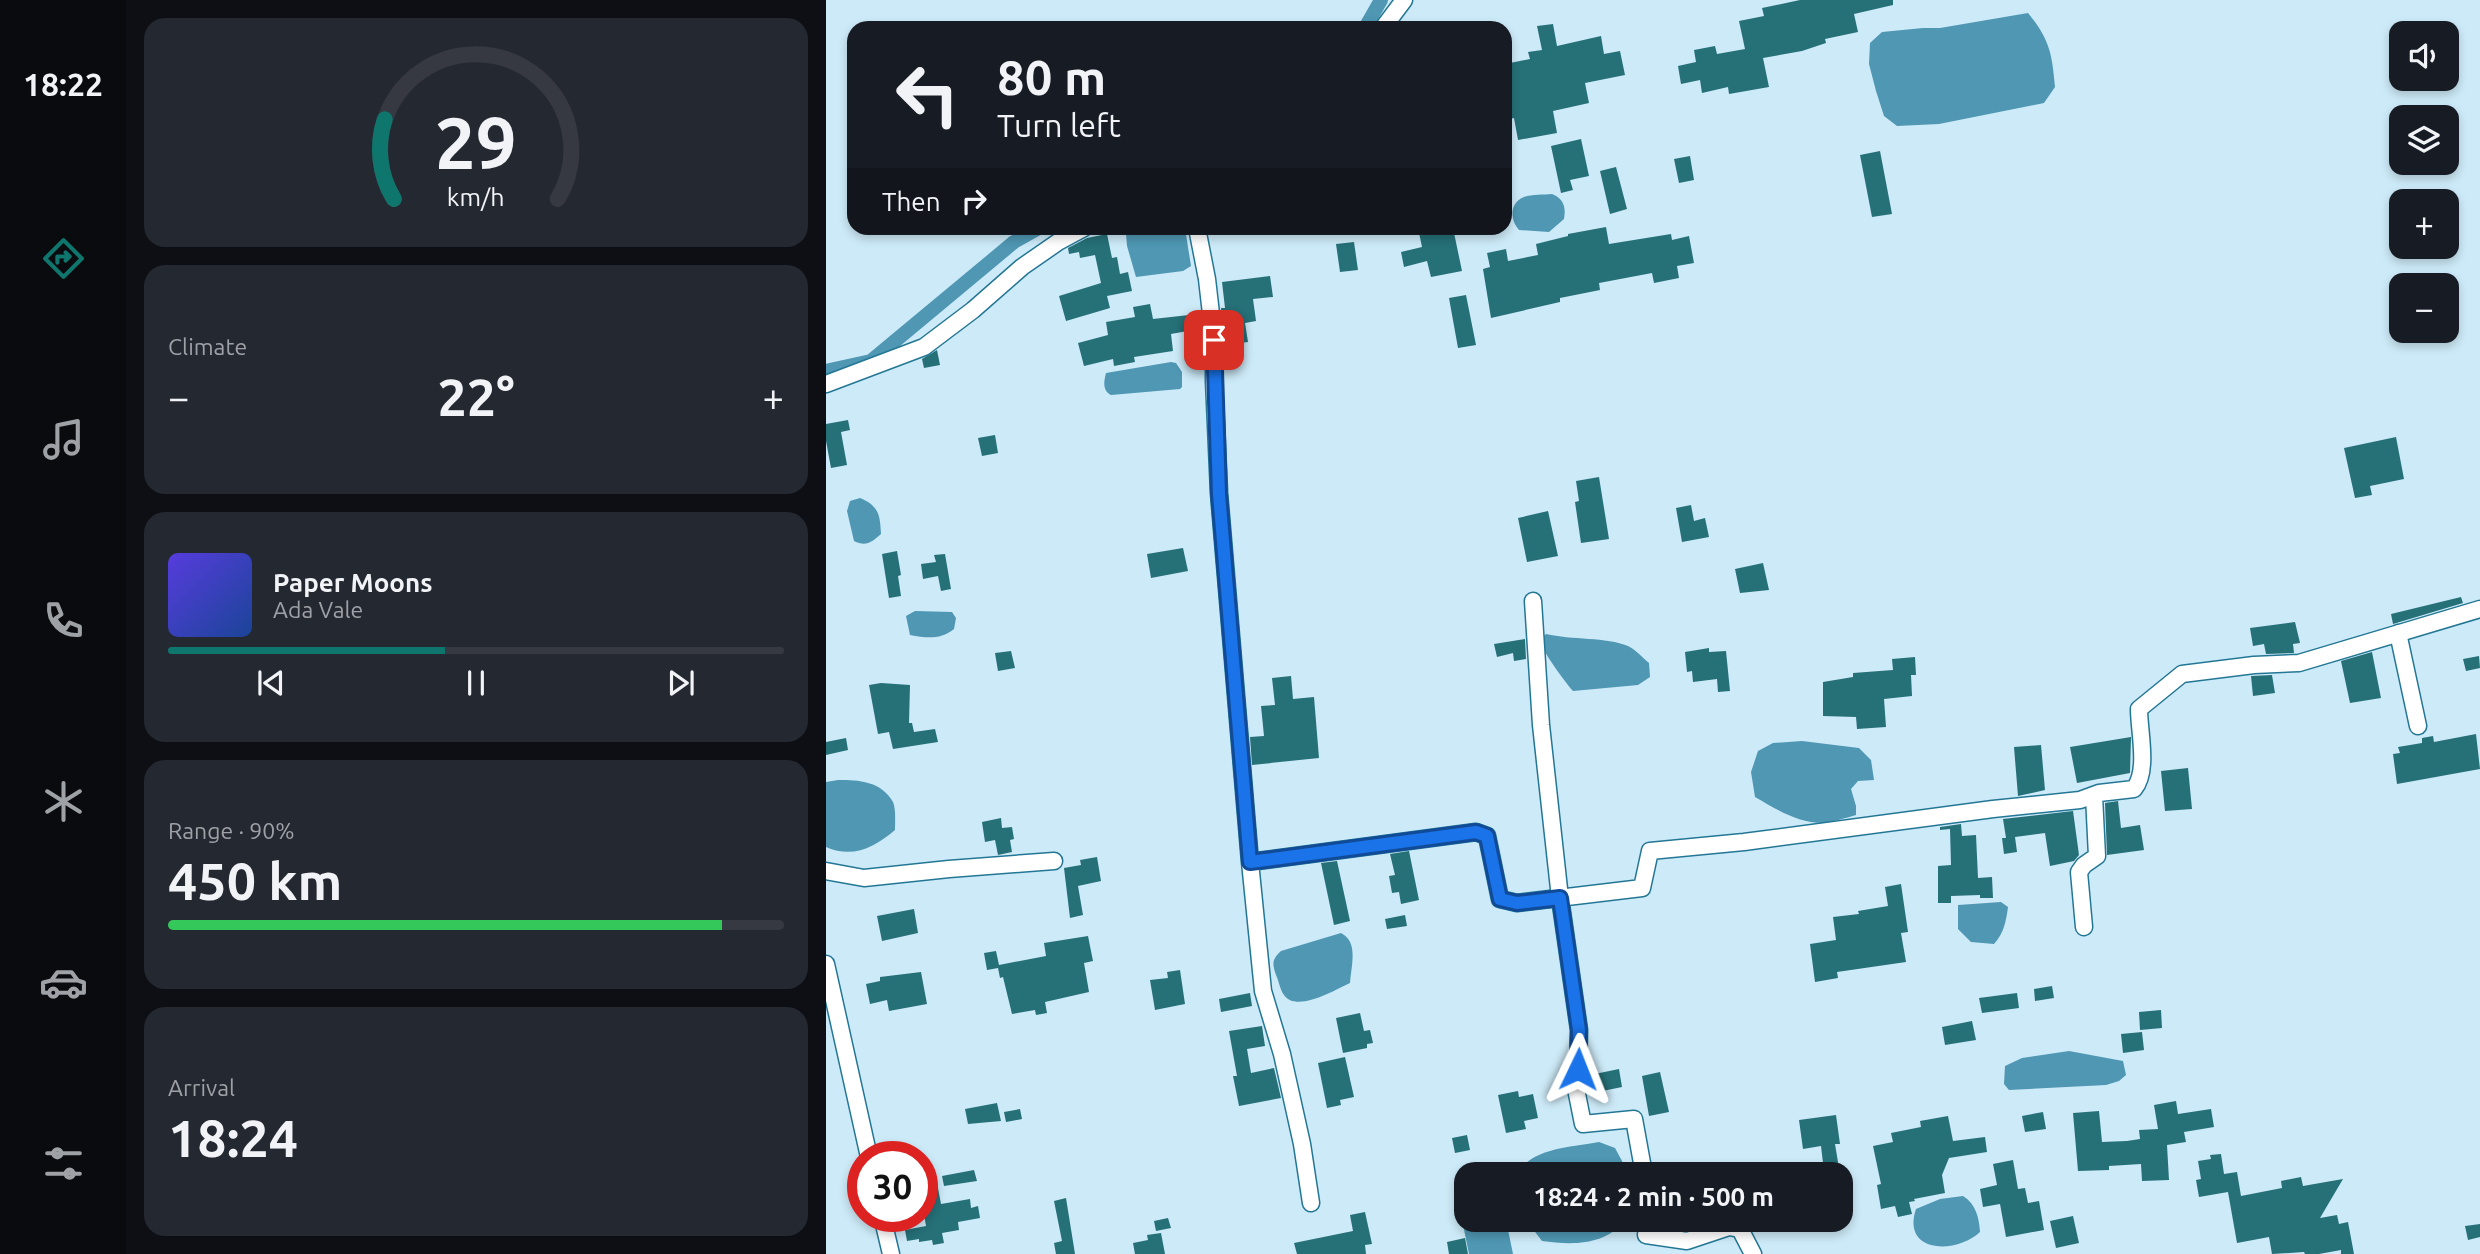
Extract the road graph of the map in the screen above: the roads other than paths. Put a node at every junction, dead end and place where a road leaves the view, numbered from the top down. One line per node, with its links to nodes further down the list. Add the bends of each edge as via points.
1 (1404, 0): 2 (street)
2 (1388, 21)
3 (1071, 235): 5 (street, via 1021,267 924,347)
4 (1198, 235): 12 (street, via 1214,340 1219,494)
5 (826, 384)
6 (1533, 601): 14 (street)
7 (2480, 609): 8 (street)
8 (2398, 633): 9 (street); 10 (street, via 2299,663 2182,674 2139,709 2141,781 2134,789)
9 (2418, 726)
10 (2094, 796): 14 (street, via 1650,851 1642,888); 15 (street, via 2097,856 2078,873)
11 (1055, 861): 13 (street, via 864,878)
12 (1250, 862): 14 (street, via 1476,832 1487,836 1500,899 1517,903); 19 (street, via 1263,991 1282,1054)
13 (826, 871)
14 (1560, 898): 18 (street, via 1579,1030 1578,1069 1573,1074 1583,1124 1634,1119)
15 (2084, 927)
16 (826, 964): 17 (street)
17 (865, 1141)
18 (1642, 1162)
19 (1311, 1203)
20 (886, 1232): 24 (street)
21 (1646, 1232): 23 (street, via 1646,1236)
22 (1664, 1232): 23 (street)
23 (1667, 1238): 25 (street, via 1687,1241 1729,1227 1740,1229)
24 (891, 1254)
25 (1753, 1254)

